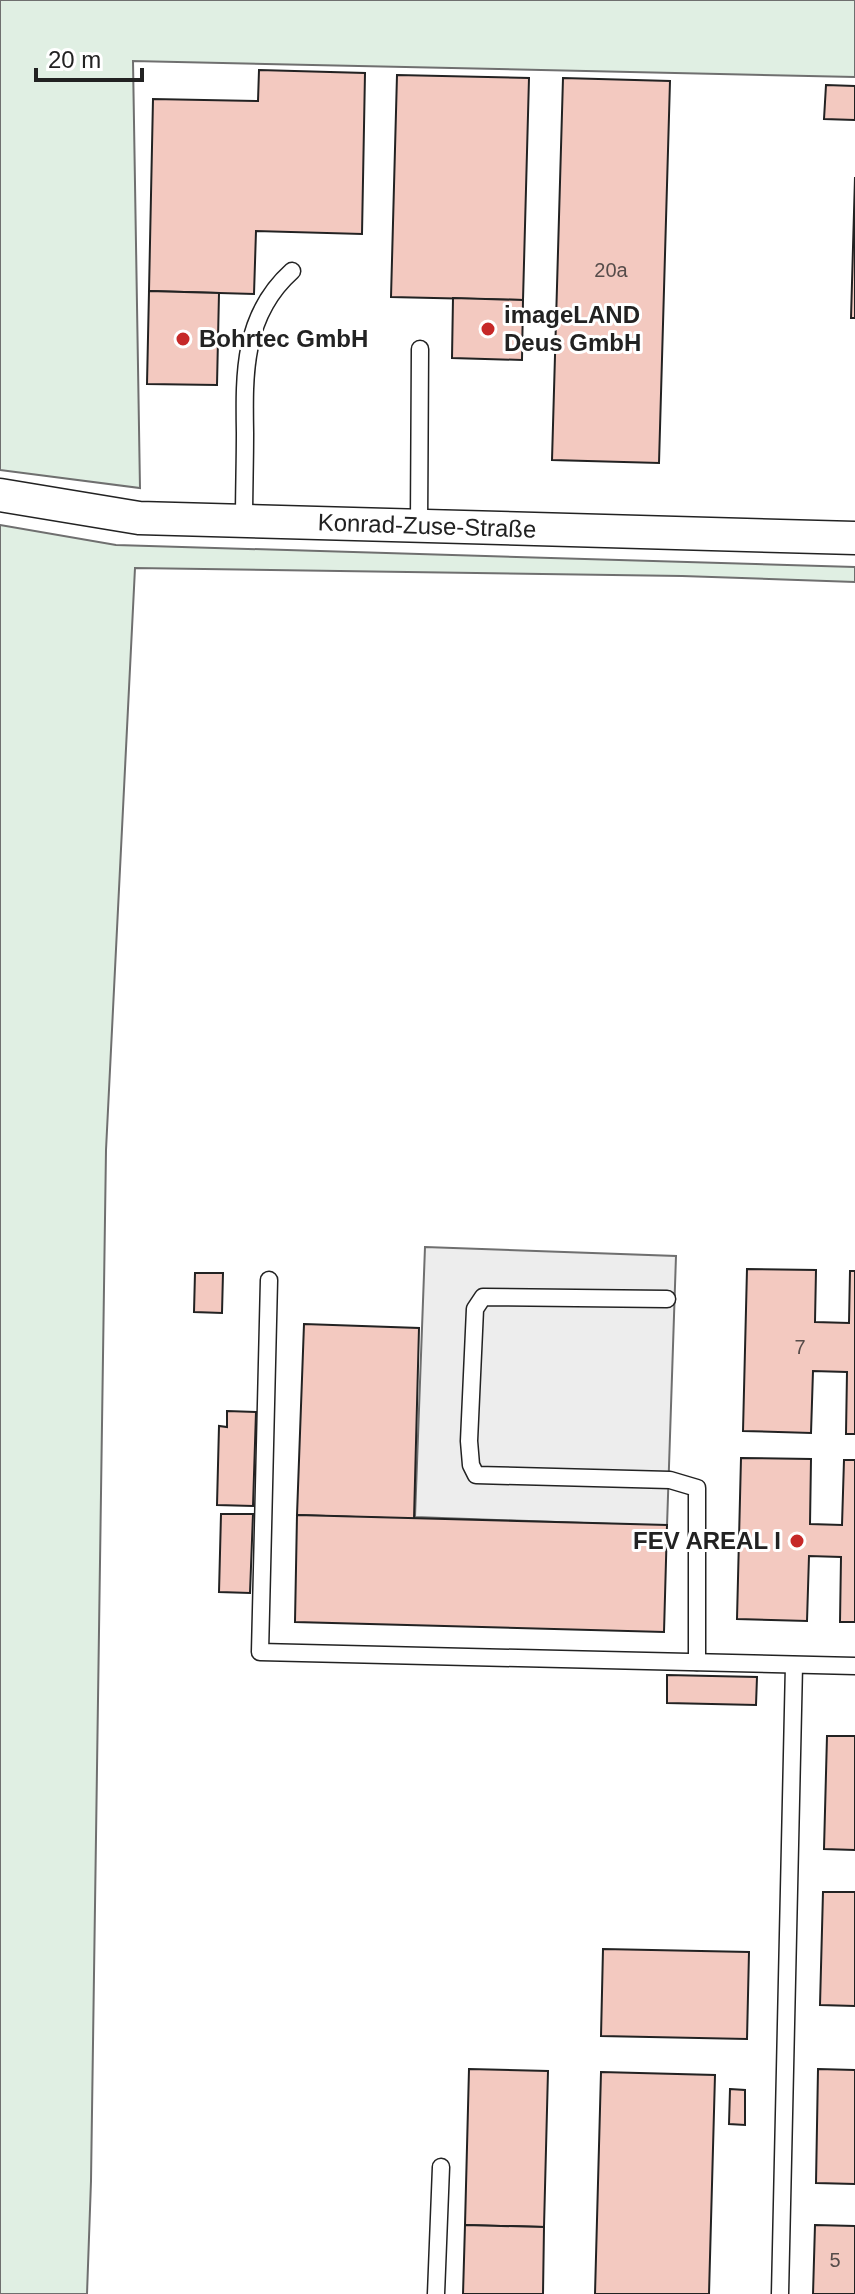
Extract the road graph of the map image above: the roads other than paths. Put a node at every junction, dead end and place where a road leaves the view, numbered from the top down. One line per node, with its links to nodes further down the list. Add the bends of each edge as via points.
1 (292, 271): 4 (lane, via 276,286 251,337 244,375)
2 (420, 349): 5 (lane)
3 (0, 495): 4 (street, Konrad-Zuse-Straße, via 139,518)
4 (244, 521): 5 (street, Konrad-Zuse-Straße)
5 (419, 526): 6 (street, Konrad-Zuse-Straße)
6 (855, 538)
7 (269, 1280): 9 (lane, via 260,1652)
8 (667, 1299): 9 (lane, via 483,1297 475,1309 469,1441 476,1475 670,1480 697,1488)
9 (697, 1662): 10 (lane)
10 (794, 1665): 11 (lane); 14 (lane)
11 (855, 1666)
12 (441, 2167): 13 (lane)
13 (436, 2294)
14 (780, 2294)

